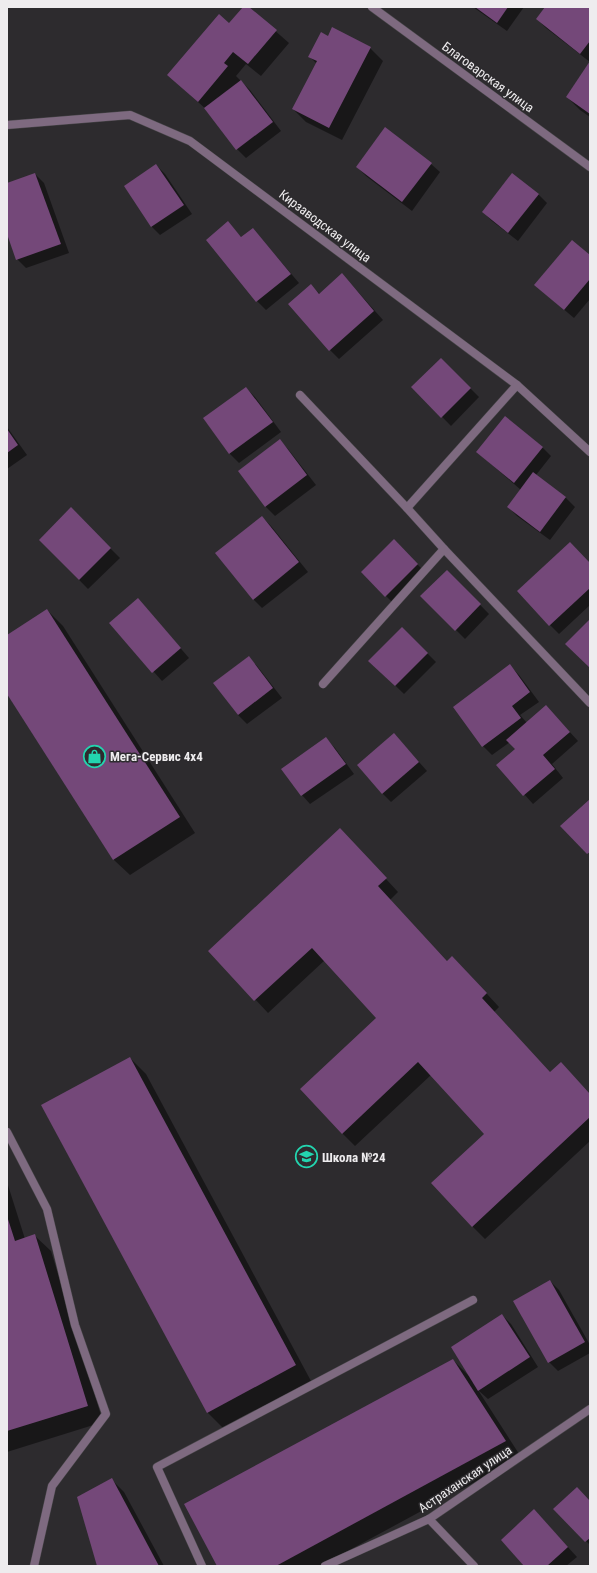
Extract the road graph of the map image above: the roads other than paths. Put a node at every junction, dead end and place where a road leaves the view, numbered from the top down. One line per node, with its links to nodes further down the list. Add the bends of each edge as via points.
1 (372, 7): 3 (street, Благоварская улица)
2 (7, 125): 4 (street, Кирзаводская улица, via 130,115 190,141)
3 (590, 167)
4 (517, 385): 6 (street, Кирзаводская улица); 7 (street)
5 (300, 395): 7 (street)
6 (590, 452)
7 (408, 508): 8 (street)
8 (444, 550): 9 (street); 10 (street)
9 (323, 684)
10 (590, 703)
11 (7, 1132): 15 (street, via 48,1209 75,1324 106,1414 52,1486)
12 (472, 1300): 16 (street, via 157,1467)
13 (590, 1410): 14 (street, Астраханская улица)
14 (429, 1519): 17 (street, Астраханская улица); 18 (street)
15 (34, 1566)
16 (202, 1566)
17 (325, 1566)
18 (474, 1566)

